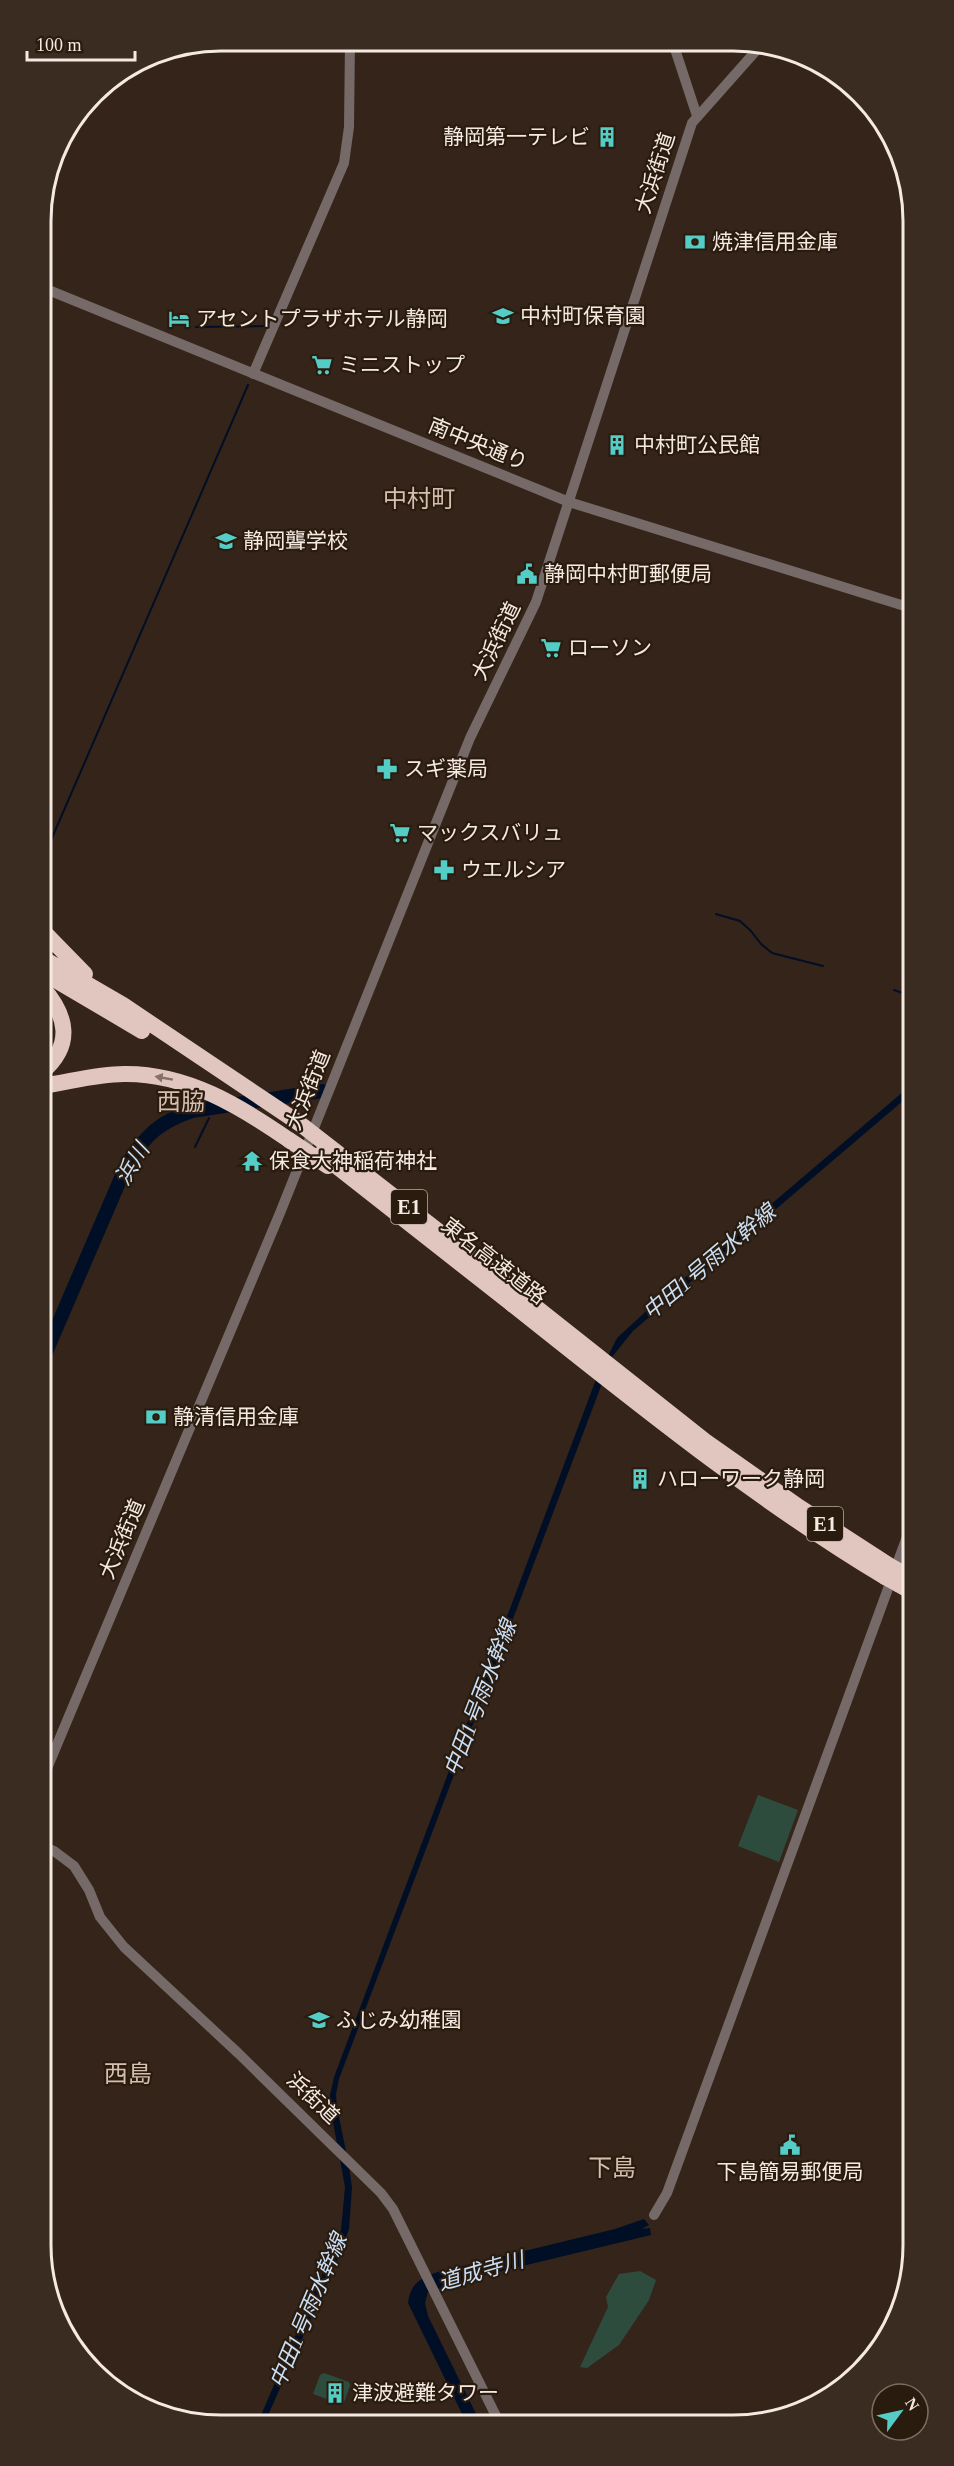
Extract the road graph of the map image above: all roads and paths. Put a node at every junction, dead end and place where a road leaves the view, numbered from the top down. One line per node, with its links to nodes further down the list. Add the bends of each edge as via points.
1 (350, 51): 6 (street, via 349,127 344,163)
2 (675, 51): 4 (street)
3 (755, 52): 4 (street, 大浜街道)
4 (697, 116): 7 (street, 大浜街道)
5 (51, 291): 6 (street, 南中央通り)
6 (254, 374): 7 (street, 南中央通り)
7 (569, 502): 8 (street, 南中央通り); 21 (street, 大浜街道, via 536,602 470,738 280,1213)
8 (903, 606)
9 (51, 940): 13 (highway, via 76,967)
10 (51, 963): 13 (highway, 東名高速道路 / E1)
11 (51, 977): 16 (highway, 東名高速道路 / E1)
12 (51, 1000): 14 (highway, via 61,1014 63,1027 60,1052)
13 (123, 1005): 16 (highway, 東名高速道路 / E1)
14 (51, 1062)
15 (51, 1084): 16 (highway, one-way to 15, via 219,1097 168,1078 125,1074)
16 (256, 1103): 17 (highway, 東名高速道路 / E1)
17 (294, 1132): 18 (highway, 東名高速道路 / E1, bridge); 18 (highway, 東名高速道路 / E1, bridge)
18 (515, 1298): 20 (highway, 東名高速道路 / E1, via 736,1472)
19 (903, 1548): 23 (street, via 667,2193)
20 (900, 1578)
21 (51, 1759)
22 (51, 1850): 24 (street, 浜街道, via 74,1866 100,1917 118,1940 376,2186 393,2210)
23 (654, 2215)
24 (496, 2415)

